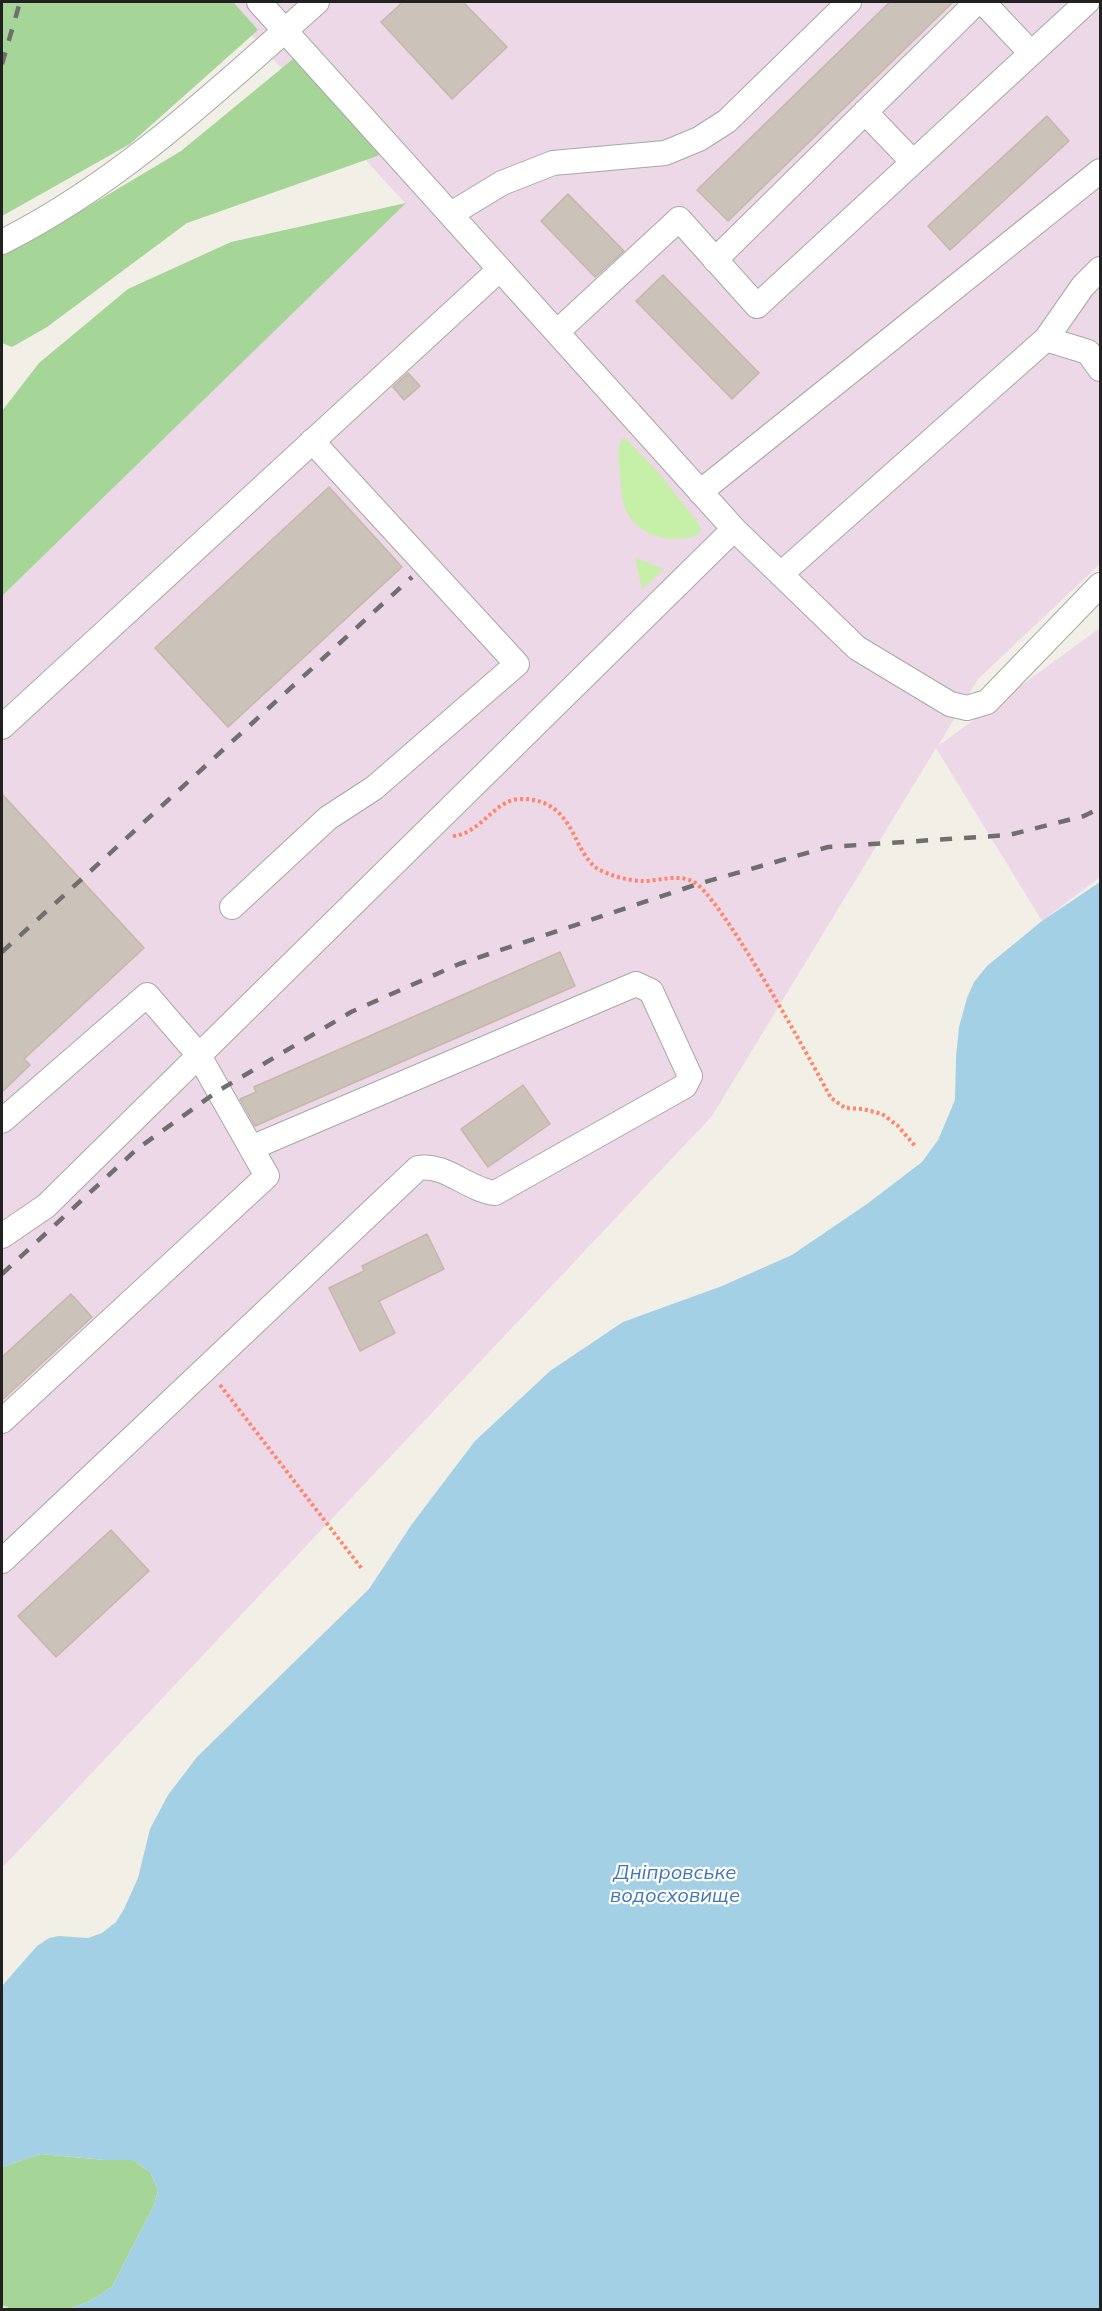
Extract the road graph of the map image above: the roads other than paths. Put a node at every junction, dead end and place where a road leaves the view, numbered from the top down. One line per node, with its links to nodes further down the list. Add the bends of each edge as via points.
1 (259, 2): 7 (street)
2 (317, 2): 7 (street)
3 (849, 2): 12 (street, via 727,121 699,139 665,153 553,163 502,183)
4 (977, 2): 9 (street)
5 (983, 2): 8 (street)
6 (1087, 2): 8 (street)
7 (286, 30): 12 (street); 13 (street, via 172,129 92,187)
8 (1031, 53): 10 (street)
9 (865, 112): 10 (street); 14 (street)
10 (913, 162): 14 (street, via 757,306)
11 (1101, 171): 21 (street)
12 (451, 214): 15 (street)
13 (2, 242)
14 (715, 260): 17 (street, via 679,219)
15 (500, 269): 17 (street); 20 (street)
16 (1101, 269): 18 (street, via 1083,286)
17 (557, 332): 21 (street)
18 (1046, 339): 19 (street, via 1088,352); 23 (street)
19 (1101, 369)
20 (312, 441): 25 (street); 26 (street, via 518,664 374,788 328,818)
21 (700, 492): 22 (street)
22 (734, 529): 23 (street); 27 (street)
23 (781, 574): 24 (street, via 857,648 950,704 967,708 987,702)
24 (1101, 585)
25 (2, 727)
26 (232, 908)
27 (198, 1054): 28 (street, via 147,995); 29 (street); 30 (street, via 46,1206)
28 (2, 1121)
29 (251, 1148): 31 (street, via 267,1176); 32 (street, via 636,984 651,991 690,1077 685,1086 495,1193 483,1192 428,1166 418,1168)
30 (2, 1236)
31 (2, 1421)
32 (2, 1561)

